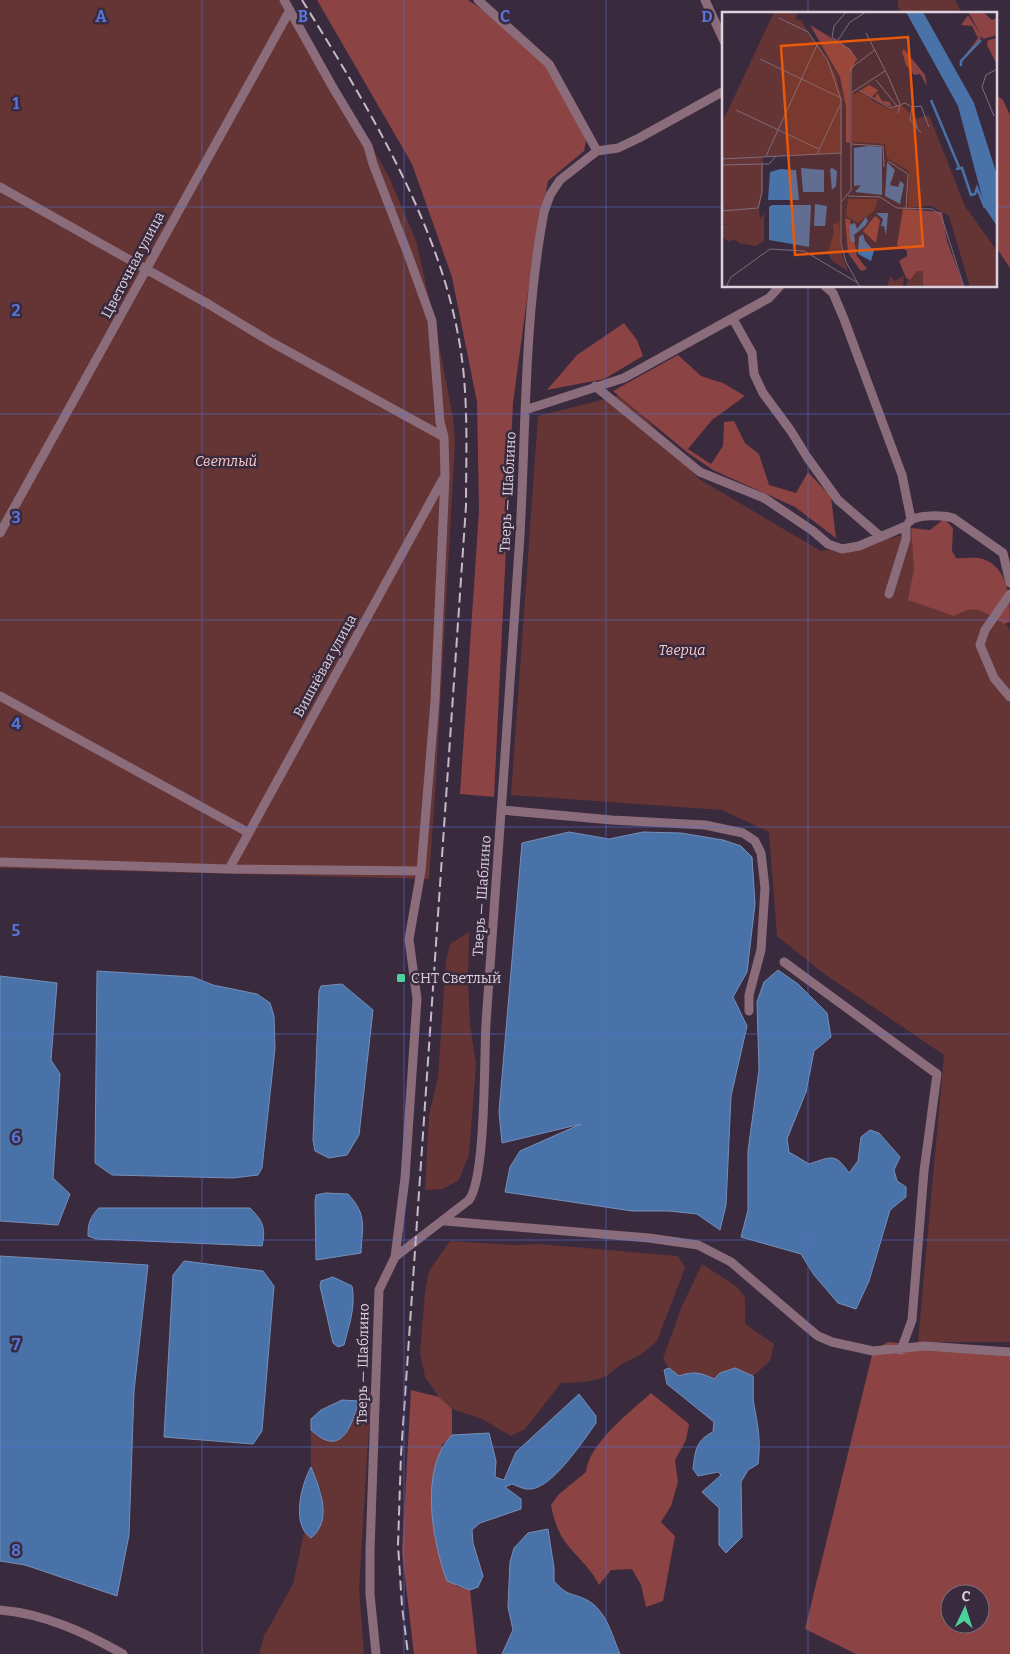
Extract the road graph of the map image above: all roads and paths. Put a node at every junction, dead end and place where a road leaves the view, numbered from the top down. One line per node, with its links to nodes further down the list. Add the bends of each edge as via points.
1 (284, 0): 4 (street)
2 (478, 0): 7 (street, via 549,64)
3 (704, 0): 5 (street)
4 (290, 10): 9 (street, Цветочная улица); 15 (street, via 368,146 410,257 432,321)
5 (722, 38)
6 (722, 92): 7 (street, via 618,148)
7 (597, 151): 14 (street, Тверь — Шаблино, via 562,177 545,208 527,353)
8 (0, 187): 9 (street)
9 (146, 269): 15 (street); 18 (street, Цветочная улица)
10 (778, 288): 12 (street, via 769,298)
11 (831, 290): 17 (street, via 902,475)
12 (732, 319): 13 (street, via 624,378); 19 (street, via 752,353 754,374 764,393 792,430 807,457 838,500)
13 (595, 386): 14 (street); 19 (street, via 700,472 764,498 828,544 845,549)
14 (525, 410): 26 (street, Тверь — Шаблино)
15 (444, 437): 16 (street)
16 (445, 476): 27 (street, Вишнёвая улица); 30 (street, via 435,701)
17 (908, 523): 19 (street); 20 (street, via 946,516 953,518); 22 (street)
18 (0, 533)
19 (881, 537)
20 (1007, 554): 21 (street)
21 (1010, 583)
22 (889, 594)
23 (1010, 594): 25 (street, via 985,630 980,645 994,678)
24 (0, 696): 27 (street)
25 (1010, 697)
26 (501, 810): 32 (street, via 705,824 744,833 755,841 761,853 765,888 761,950 749,995); 33 (street, Тверь — Шаблино, via 478,1176 471,1198)
27 (249, 833): 29 (street, Вишнёвая улица)
28 (0, 862): 29 (street)
29 (229, 869): 30 (street)
30 (421, 871): 34 (street, via 409,940 417,999 405,1178)
31 (784, 962): 35 (street, via 937,1074 924,1171 912,1320)
32 (749, 1011)
33 (445, 1220): 34 (street, Тверь — Шаблино); 35 (street, via 698,1245 731,1262 818,1336 873,1351)
34 (395, 1257): 39 (street, Тверь — Шаблино, via 381,1285 377,1303 370,1558)
35 (901, 1350): 36 (street, via 925,1346)
36 (1010, 1352)
37 (0, 1610): 38 (street, via 69,1626)
38 (123, 1654)
39 (376, 1654)

